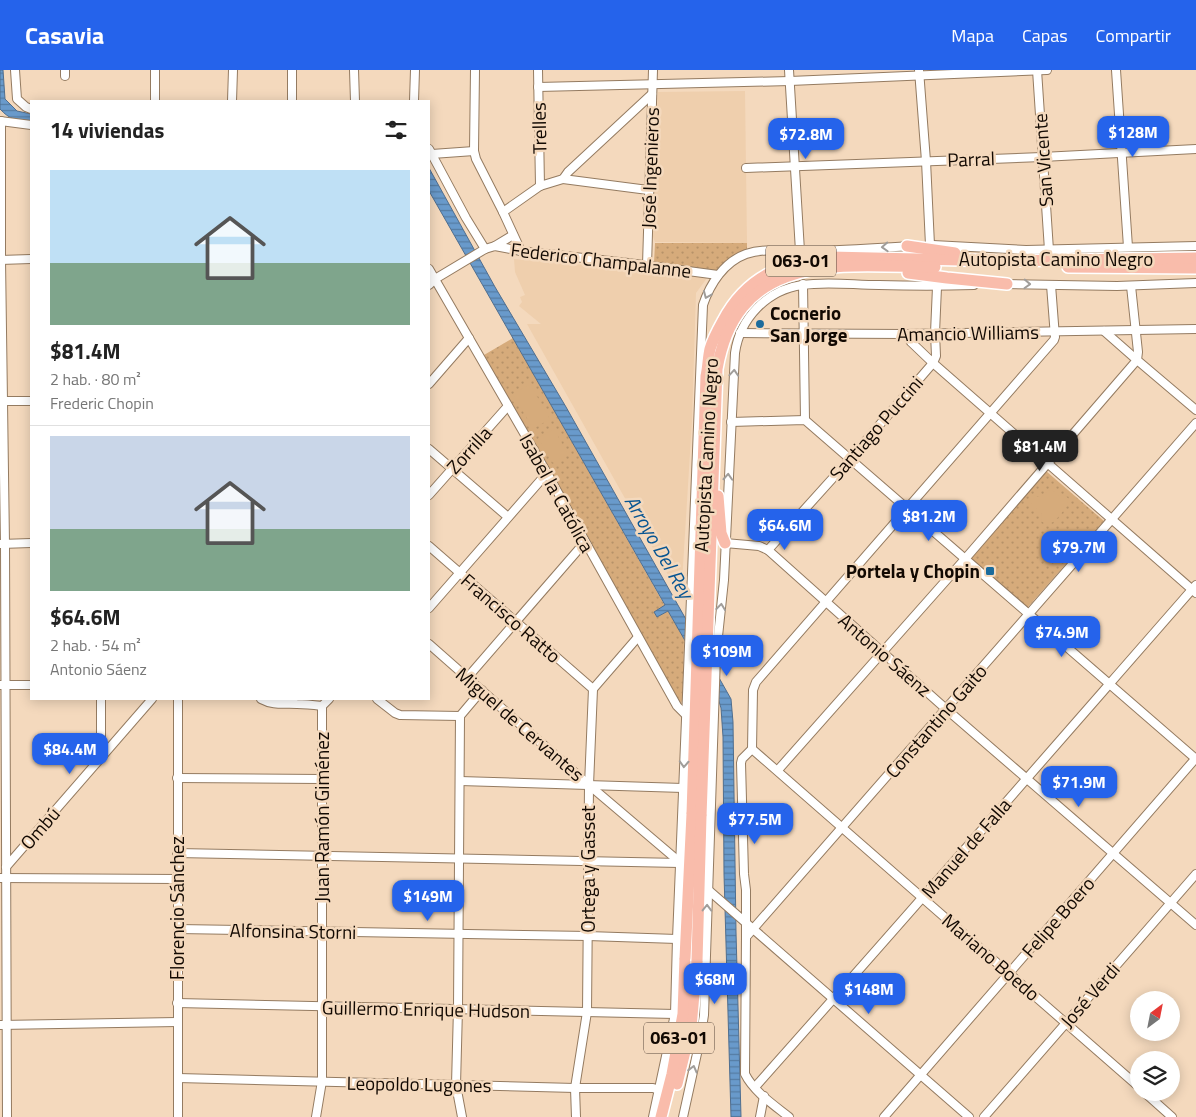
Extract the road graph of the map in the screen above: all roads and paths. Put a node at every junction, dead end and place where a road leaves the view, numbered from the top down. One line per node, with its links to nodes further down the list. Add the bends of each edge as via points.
1 (15, 70): 24 (street, via 17,98)
2 (155, 70): 19 (street)
3 (233, 70): 20 (street)
4 (292, 70): 21 (street)
5 (354, 70): 22 (street)
6 (414, 70): 23 (street)
7 (474, 70): 29 (street)
8 (538, 70): 17 (street, Trelles)
9 (653, 70): 16 (street, José Ingenieros)
10 (789, 70): 15 (street)
11 (1037, 70): 12 (street); 14 (street); 31 (street, San Vicente)
12 (1047, 70)
13 (1116, 70): 30 (street)
14 (919, 72): 15 (street); 32 (street)
15 (790, 81): 16 (street); 33 (street)
16 (653, 84): 17 (street); 18 (street, José Ingenieros)
17 (538, 88): 36 (street, Trelles)
18 (652, 94): 35 (street); 37 (street, José Ingenieros)
19 (155, 100)
20 (232, 100)
21 (292, 100)
22 (355, 100)
23 (414, 100)
24 (30, 109)
25 (1, 121): 26 (street); 51 (street)
26 (30, 125)
27 (1196, 149): 30 (street, Parral)
28 (431, 151): 29 (street); 45 (street)
29 (474, 151): 38 (street)
30 (1121, 152): 31 (street, Parral); 44 (street)
31 (1042, 157): 32 (street, Parral); 46 (street, San Vicente)
32 (926, 161): 33 (street, Parral); 40 (street)
33 (796, 166): 34 (street, Parral); 48 (street)
34 (746, 168)
35 (563, 179): 36 (street); 37 (street)
36 (540, 186): 38 (street)
37 (648, 190): 53 (street, José Ingenieros)
38 (503, 212): 39 (street)
39 (513, 235): 41 (street); 47 (street)
40 (930, 245): 42 (street); 46 (street)
41 (495, 246): 45 (street, Federico Champalanne); 47 (street, Federico Champalanne)
42 (907, 246): 48 (street, one-way to 48); 52 (highway)
43 (1196, 246): 44 (street)
44 (1128, 247): 46 (street)
45 (485, 249): 58 (street, Federico Champalanne)
46 (1049, 250)
47 (521, 251): 53 (street, Federico Champalanne)
48 (800, 251): 57 (street, via 765,250 746,254)
49 (1196, 258): 52 (highway, Autopista Camino Negro / 063-01)
50 (30, 259): 51 (street)
51 (0, 260): 78 (street)
52 (1004, 260): 107 (highway, Autopista Camino Negro / 063-01, via 830,257 808,260 770,272 754,282 735,301 715,336 706,376)
53 (647, 265): 57 (street, Federico Champalanne)
54 (867, 266): 55 (highway, Autopista Camino Negro / 063-01); 62 (highway); 86 (highway, Autopista Camino Negro / 063-01, via 836,266 795,272 760,291 745,305 733,321 720,353)
55 (1196, 268)
56 (430, 270): 58 (street, Isabel la Católica)
57 (718, 275): 107 (street, one-way to 107, via 705,300 702,314)
58 (435, 279): 60 (street, Federico Champalanne); 74 (street, Isabel la Católica)
59 (1196, 283): 64 (street)
60 (430, 284)
61 (804, 284): 65 (street); 70 (street, via 784,290 760,304); 72 (street)
62 (1007, 284): 63 (street, one-way to 63); 65 (street)
63 (1052, 285): 64 (street); 69 (street)
64 (1131, 286): 67 (street)
65 (936, 287): 71 (street, Santiago Puccini)
66 (1196, 329): 67 (street, Amancio Williams)
67 (1136, 330): 68 (street, Amancio Williams); 75 (street)
68 (1104, 331): 69 (street, Amancio Williams); 75 (street)
69 (1054, 332): 71 (street, Amancio Williams); 82 (street, via 1054,340)
70 (740, 333): 72 (street, Amancio Williams); 84 (street, one-way to 70, via 735,353)
71 (935, 333): 73 (street, Amancio Williams); 76 (street, Santiago Puccini, via 936,356)
72 (803, 334): 73 (street, Amancio Williams); 83 (street)
73 (906, 334): 76 (street)
74 (469, 338): 77 (street); 80 (street, Isabel la Católica)
75 (1136, 360): 81 (street); 89 (street)
76 (933, 363): 82 (street); 88 (street, Santiago Puccini)
77 (430, 383)
78 (1, 401): 79 (street); 99 (street)
79 (30, 401)
80 (508, 406): 90 (street, Zorrilla); 91 (street, Isabel la Católica)
81 (1196, 410)
82 (990, 413): 89 (street); 93 (street)
83 (805, 420): 84 (street); 88 (street)
84 (731, 422): 98 (street, one-way to 84)
85 (1196, 423): 95 (street, Constantino Gaito)
86 (714, 438): 98 (highway, via 721,533); 107 (highway, Autopista Camino Negro / 063-01)
87 (430, 450): 90 (street)
88 (850, 459): 93 (street); 101 (street, Santiago Puccini)
89 (1046, 463): 95 (street); 102 (street)
90 (452, 470): 92 (street, Zorrilla); 94 (street)
91 (547, 473): 94 (street); 96 (street, Isabel la Católica)
92 (430, 494)
93 (908, 508): 102 (street); 105 (street)
94 (508, 517): 103 (street)
95 (1111, 520): 104 (street); 108 (street, Constantino Gaito)
96 (585, 542): 109 (street); 110 (street, Isabel la Católica)
97 (30, 543): 99 (street)
98 (725, 543): 101 (street, Antonio Sáenz, via 759,546); 151 (street, one-way to 98, via 716,655)
99 (2, 544): 115 (street)
100 (430, 547): 103 (street, Francisco Ratto)
101 (768, 550): 105 (street, Antonio Sáenz)
102 (965, 559): 108 (street); 112 (street)
103 (460, 574): 106 (street); 109 (street, Francisco Ratto)
104 (1195, 589): 114 (street, Manuel de Falla)
105 (826, 602): 112 (street, Antonio Sáenz); 129 (street, via 756,682 753,690)
106 (430, 607)
107 (699, 612): 128 (street, via 689,664); 163 (highway, Autopista Camino Negro / 063-01, bridge, via 701,685)
108 (1029, 615): 114 (street); 126 (street, Constantino Gaito)
109 (515, 622): 113 (street); 117 (street, Francisco Ratto)
110 (638, 637): 117 (street); 128 (street, Isabel la Católica)
111 (430, 645): 113 (street, Miguel de Cervantes)
112 (882, 653): 126 (street, Antonio Sáenz); 132 (street)
113 (467, 678): 118 (street, Miguel de Cervantes)
114 (1109, 683): 131 (street); 133 (street, Manuel de Falla)
115 (3, 685): 116 (street); 137 (street)
116 (30, 685)
117 (592, 689): 138 (street, Ortega y Gasset)
118 (482, 690): 127 (street); 138 (street, Miguel de Cervantes)
119 (101, 700): 130 (street)
120 (151, 700): 130 (street, Ombú)
121 (178, 700): 134 (street, Florencio Sánchez)
122 (264, 700): 125 (street, via 277,705)
123 (328, 700): 125 (street, Juan Ramón Giménez)
124 (378, 700): 127 (street, via 400,715)
125 (322, 706): 135 (street, Juan Ramón Giménez)
126 (946, 709): 133 (street, Antonio Sáenz); 140 (street, Constantino Gaito)
127 (460, 716): 136 (street)
128 (686, 716): 139 (street, one-way to 139)
129 (752, 748): 132 (street, Mariano Boedo); 154 (street, via 741,763)
130 (101, 757): 147 (street, Ombú)
131 (1196, 759): 142 (street, Felipe Boero)
132 (778, 770): 140 (street, Mariano Boedo)
133 (1027, 777): 142 (street, Antonio Sáenz); 152 (street, Manuel de Falla)
134 (178, 778): 135 (street); 141 (street, Florencio Sánchez)
135 (322, 779): 143 (street, Juan Ramón Giménez)
136 (460, 781): 138 (street); 144 (street)
137 (3, 782): 147 (street)
138 (588, 785): 139 (street); 145 (street, Ortega y Gasset); 146 (street, Miguel de Cervantes)
139 (683, 788): 146 (street)
140 (843, 827): 152 (street, Mariano Boedo); 156 (street, Constantino Gaito)
141 (177, 853): 143 (street); 150 (street, Florencio Sánchez)
142 (1112, 853): 153 (street, Antonio Sáenz); 164 (street, Felipe Boero)
143 (322, 857): 144 (street); 158 (street, Juan Ramón Giménez)
144 (459, 858): 145 (street); 159 (street)
145 (589, 861): 146 (street); 160 (street, Ortega y Gasset)
146 (680, 863): 151 (street, Miguel de Cervantes); 162 (street)
147 (6, 867): 149 (street)
148 (1196, 874): 153 (street, José Verdi)
149 (3, 878): 150 (street); 173 (street)
150 (178, 879): 157 (street, Florencio Sánchez)
151 (708, 889): 154 (street, Miguel de Cervantes); 192 (street, one-way to 151, via 703,1025)
152 (924, 898): 164 (street, Mariano Boedo); 165 (street, Manuel de Falla)
153 (1170, 903): 155 (street, Antonio Sáenz); 172 (street, José Verdi)
154 (746, 922): 156 (street, Miguel de Cervantes); 161 (street)
155 (1196, 925)
156 (755, 928): 161 (street, Constantino Gaito); 165 (street, Miguel de Cervantes)
157 (178, 929): 158 (street, Alfonsina Storni); 166 (street, Florencio Sánchez)
158 (323, 931): 159 (street, Alfonsina Storni); 167 (street, Juan Ramón Giménez)
159 (459, 934): 160 (street, Alfonsina Storni); 168 (street)
160 (588, 936): 162 (street, Alfonsina Storni); 169 (street, Ortega y Gasset)
161 (746, 937): 179 (street, via 745,1068 748,1081)
162 (677, 939): 170 (street)
163 (691, 960): 190 (highway, Autopista Camino Negro / 063-01, via 672,1074); 191 (highway, Autopista Camino Negro / 063-01, via 691,1027)
164 (1010, 973): 172 (street, Mariano Boedo); 174 (street, Felipe Boero)
165 (834, 999): 174 (street, Miguel de Cervantes); 179 (street, Manuel de Falla)
166 (177, 1003): 167 (street, Guillermo Enrique Hudson); 171 (street, Florencio Sánchez)
167 (323, 1007): 168 (street, Guillermo Enrique Hudson); 177 (street, Juan Ramón Giménez)
168 (458, 1008): 169 (street, Guillermo Enrique Hudson); 178 (street)
169 (587, 1012): 170 (street, Guillermo Enrique Hudson); 180 (street, Ortega y Gasset)
170 (675, 1014): 181 (street)
171 (177, 1022): 173 (street); 175 (street, Florencio Sánchez)
172 (1066, 1024): 176 (street, Mariano Boedo); 197 (street, José Verdi)
173 (4, 1025): 184 (street)
174 (920, 1075): 195 (street, Felipe Boero); 196 (street, Miguel de Cervantes)
175 (178, 1078): 177 (street, Leopoldo Lugones); 185 (street, Florencio Sánchez)
176 (1130, 1080)
177 (322, 1081): 178 (street, Leopoldo Lugones); 186 (street, Juan Ramón Giménez)
178 (456, 1084): 180 (street, Leopoldo Lugones); 187 (street)
179 (755, 1087): 182 (street)
180 (575, 1088): 181 (street, Leopoldo Lugones); 188 (street, Ortega y Gasset)
181 (659, 1090): 189 (street)
182 (764, 1096): 193 (street); 194 (street)
183 (1154, 1101): 198 (street)
184 (7, 1117)
185 (178, 1117)
186 (316, 1117)
187 (462, 1117)
188 (576, 1117)
189 (653, 1117)
190 (661, 1117)
191 (669, 1117)
192 (683, 1117)
193 (760, 1117)
194 (789, 1117)
195 (884, 1117)
196 (969, 1117)
197 (984, 1117)
198 (1172, 1117)

